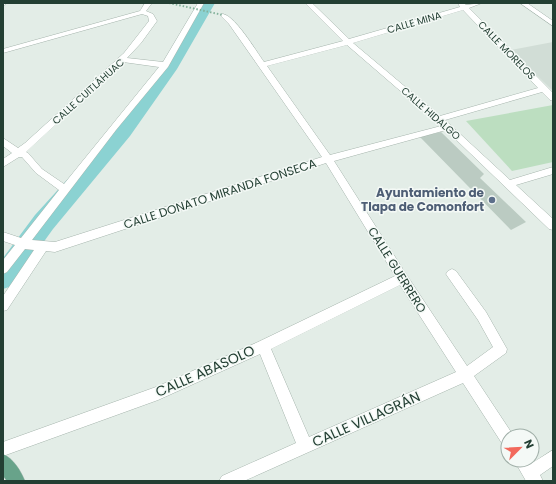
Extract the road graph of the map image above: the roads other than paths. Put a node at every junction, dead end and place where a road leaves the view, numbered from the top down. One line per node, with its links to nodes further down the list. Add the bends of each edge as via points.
1 (149, 3): 7 (street)
2 (201, 3): 14 (street)
3 (308, 3): 10 (street, CALLE HIDALGO)
4 (479, 3): 6 (street, CALLE MINA)
5 (523, 3): 9 (street)
6 (463, 5): 10 (street, CALLE MINA); 15 (street, CALLE MORELOS)
7 (142, 12): 11 (street); 12 (street, CALLE CUITLÁHUAC, via 151,15 153,21 136,46)
8 (224, 15): 13 (street, CALLE GUERRERO, via 232,22)
9 (553, 24)
10 (348, 42): 13 (street, CALLE MINA); 17 (street, CALLE HIDALGO)
11 (3, 51)
12 (122, 60): 14 (street); 20 (street, CALLE CUITLÁHUAC, via 106,71 70,108)
13 (261, 64): 21 (street, CALLE GUERRERO)
14 (165, 65): 25 (street)
15 (544, 89): 16 (street, CALLE MORELOS); 17 (street)
16 (553, 98)
17 (439, 119): 18 (street, CALLE HIDALGO)
18 (448, 127): 21 (street, CALLE DONATO MIRANDA FONSECA); 24 (street, CALLE HIDALGO)
19 (3, 141): 20 (street)
20 (19, 153): 22 (street, CALLE CUITLÁHUAC); 25 (street, via 25,155 39,171)
21 (328, 159): 29 (street, CALLE DONATO MIRANDA FONSECA, via 55,247); 32 (street, CALLE GUERRERO)
22 (3, 164)
23 (553, 170): 24 (street)
24 (508, 184): 26 (street, CALLE HIDALGO)
25 (65, 190): 28 (street)
26 (553, 226)
27 (3, 236): 28 (street)
28 (23, 244): 29 (street, CALLE DONATO MIRANDA FONSECA); 30 (street)
29 (43, 246): 33 (street)
30 (3, 269)
31 (452, 274): 35 (street, CALLE VILLAGRÁN, via 482,316 501,349)
32 (402, 278): 34 (street, CALLE ABASOLO); 35 (street, CALLE GUERRERO)
33 (3, 306)
34 (262, 346): 37 (street); 38 (street, CALLE ABASOLO, via 158,393)
35 (465, 375): 36 (street, CALLE GUERRERO); 37 (street, CALLE VILLAGRÁN)
36 (500, 428)
37 (305, 446): 44 (street, CALLE VILLAGRÁN)
38 (3, 449)
39 (553, 457): 42 (street)
40 (3, 462): 43 (main road)
41 (526, 468): 42 (street)
42 (532, 477)
43 (17, 481)
44 (227, 481)

